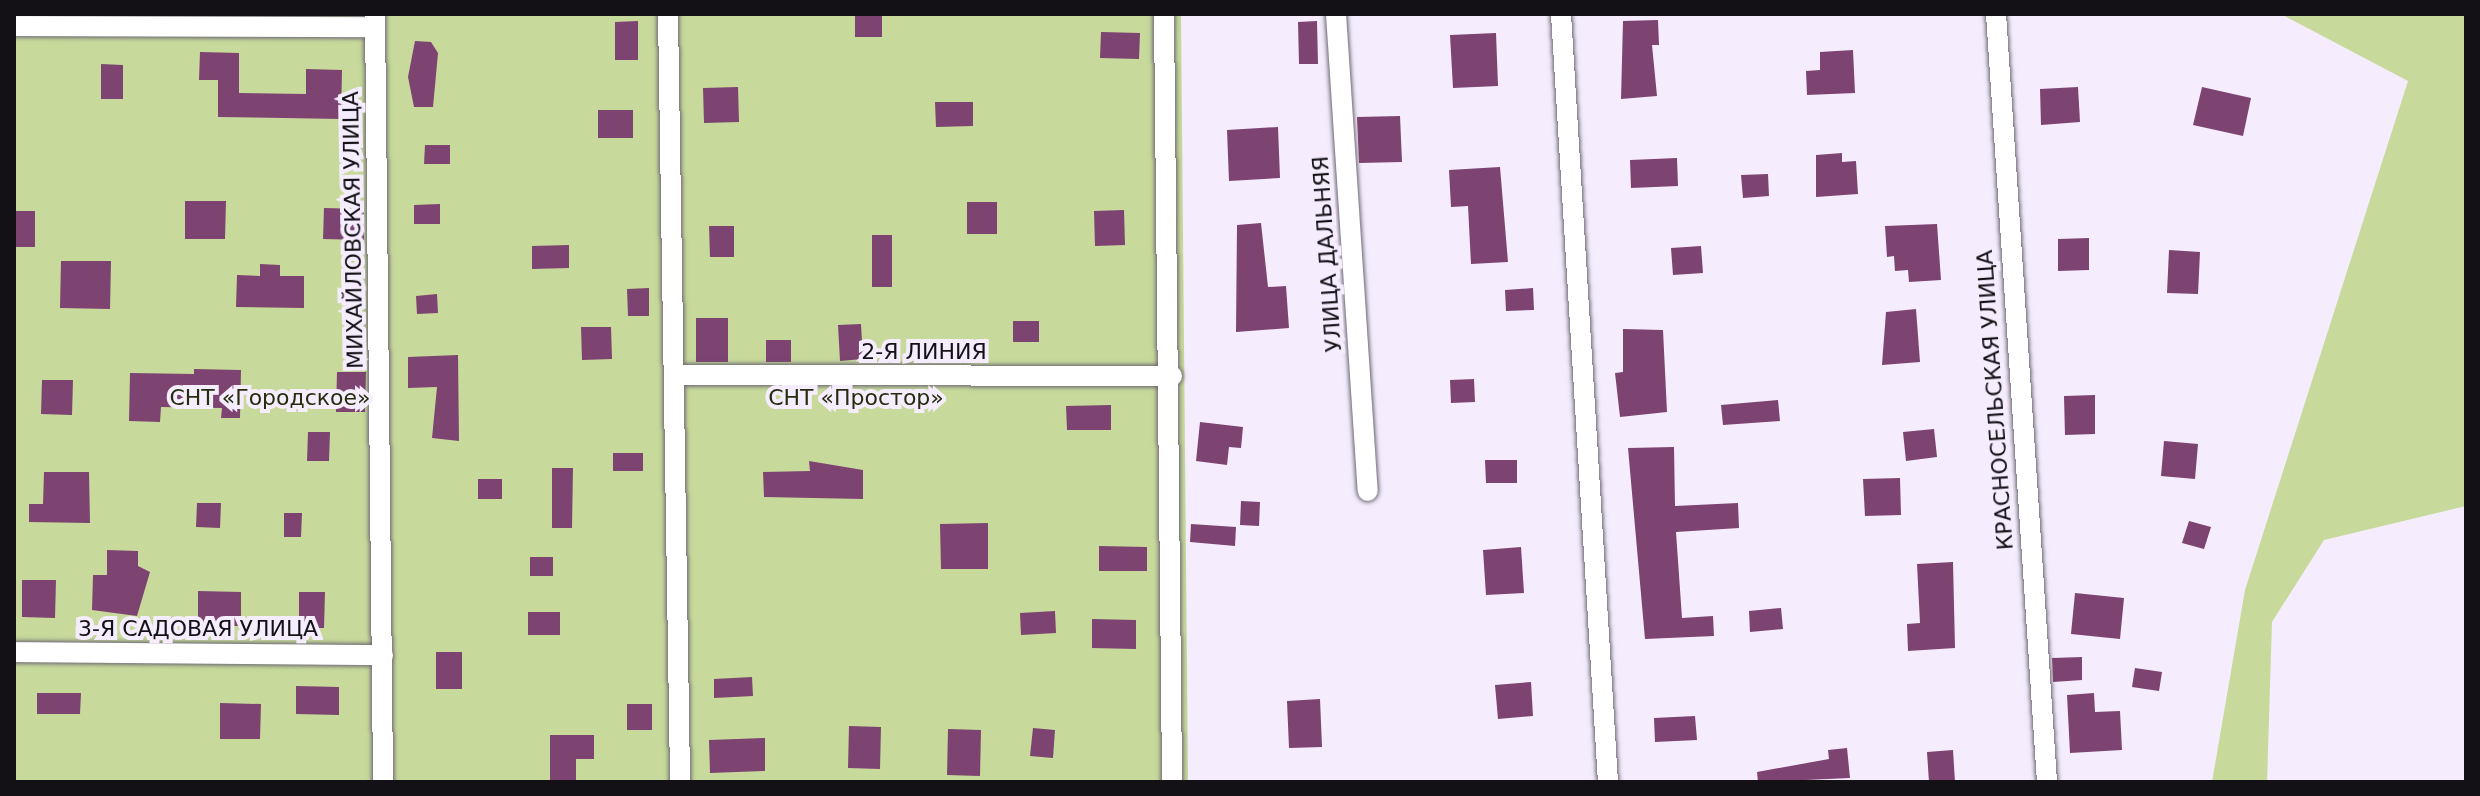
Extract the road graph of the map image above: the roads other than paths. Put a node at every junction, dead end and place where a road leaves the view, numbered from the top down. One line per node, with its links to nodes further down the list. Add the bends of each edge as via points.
1 (668, 14): 8 (street)
2 (1164, 14): 9 (street)
3 (1336, 14): 10 (street, УЛИЦА ДАЛЬНЯЯ)
4 (1561, 14): 16 (street)
5 (1996, 14): 17 (street, КРАСНОСЕЛЬСКАЯ УЛИЦА)
6 (375, 21): 7 (street); 12 (street, МИХАЙЛОВСКАЯ УЛИЦА)
7 (14, 26)
8 (676, 375): 9 (street, 2-Я ЛИНИЯ); 14 (street)
9 (1172, 376): 15 (street)
10 (1368, 491)
11 (14, 652): 12 (street, 3-Я САДОВАЯ УЛИЦА)
12 (383, 655): 13 (street, МИХАЙЛОВСКАЯ УЛИЦА)
13 (383, 782)
14 (680, 782)
15 (1172, 782)
16 (1608, 782)
17 (2047, 782)

